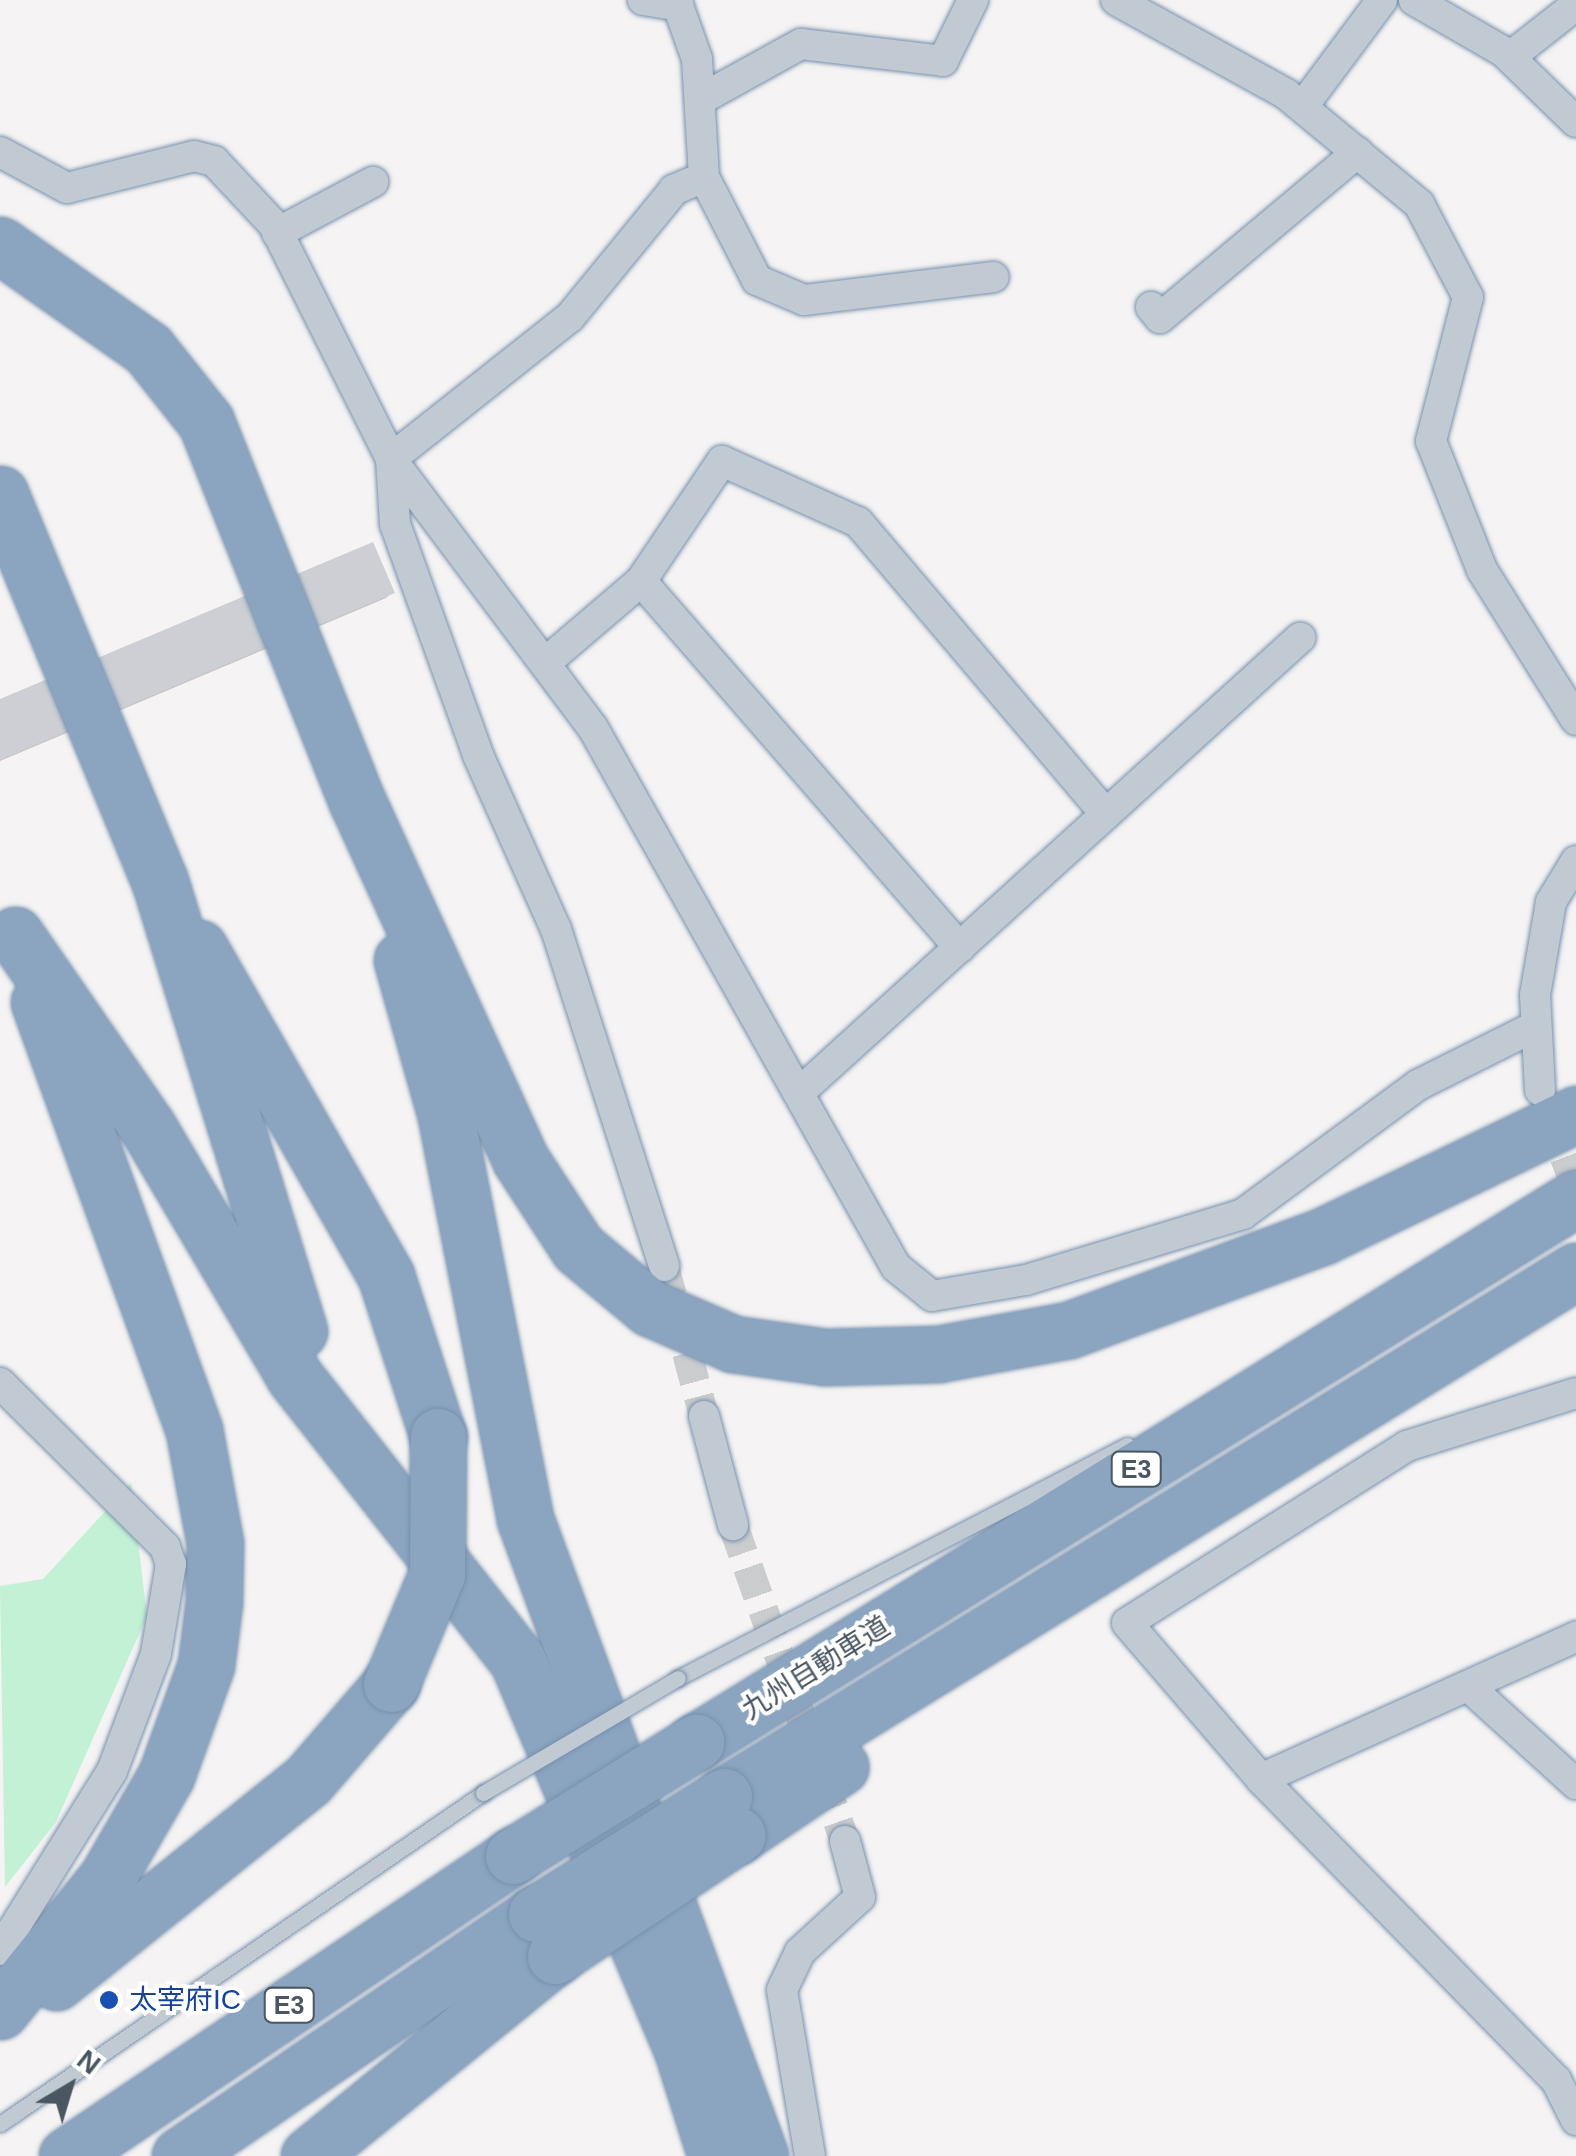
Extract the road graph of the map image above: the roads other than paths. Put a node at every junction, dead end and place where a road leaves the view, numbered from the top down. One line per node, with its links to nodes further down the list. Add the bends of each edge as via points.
1 (643, 0): 6 (street)
2 (973, 0): 9 (street, via 942,61 800,44)
3 (1116, 0): 10 (street)
4 (1382, 0): 10 (street)
5 (1414, 0): 8 (street)
6 (678, 3): 9 (street)
7 (1576, 5): 8 (street)
8 (1510, 57): 11 (street)
9 (702, 98): 14 (street)
10 (1303, 106): 13 (street)
11 (1576, 122)
12 (0, 152): 16 (street, via 67,188 194,156 214,160)
13 (1358, 152): 19 (street, via 1160,318); 25 (street, via 1419,204 1460,274 1468,322 1441,383 1431,441 1482,570)
14 (704, 177): 18 (street, via 757,280 782,296); 20 (street, via 674,190 570,317)
15 (373, 182): 16 (street)
16 (278, 232): 20 (street)
17 (0, 245): 26 (highway, via 148,350 206,422)
18 (994, 277)
19 (1151, 307)
20 (391, 460): 24 (street); 36 (street, via 395,524 478,756 556,929)
21 (0, 494): 29 (highway)
22 (641, 581): 24 (street); 27 (street, via 722,462 858,522); 31 (street)
23 (1300, 638): 27 (street)
24 (545, 663): 33 (street, via 593,728)
25 (1576, 720)
26 (358, 803): 34 (highway, via 548,1208 612,1282 734,1344 876,1358 1070,1330 1322,1236); 61 (highway, via 446,1116 525,1518)
27 (1106, 814): 31 (street)
28 (1576, 861): 32 (street, via 1551,902)
29 (160, 882): 44 (highway, via 286,1304); 54 (highway, bridge, via 354,1209 412,1340 438,1436 437,1574 391,1684 297,1790)
30 (7, 918): 44 (highway, via 148,1126 294,1376); 53 (highway, via 194,1430 215,1544 206,1665 166,1776 107,1878)
31 (960, 948): 33 (street)
32 (1532, 1028): 33 (street, via 1418,1085 1243,1214 1026,1280 932,1296 896,1266); 34 (street)
33 (802, 1090)
34 (1558, 1102)
35 (1576, 1198): 38 (highway, 九州自動車道 / E3)
36 (664, 1266)
37 (1576, 1271): 51 (highway, E3, bridge)
38 (1410, 1298): 42 (lane); 58 (highway, 九州自動車道 / E3, bridge, via 514,1856)
39 (0, 1384): 52 (street, via 165,1547 170,1578 156,1654 112,1770)
40 (1576, 1393): 48 (street, via 1407,1446 1126,1623)
41 (704, 1416): 45 (street)
42 (1184, 1416)
43 (1149, 1434): 56 (lane, bridge, via 678,1678 483,1792)
44 (396, 1498): 60 (highway, via 508,1646 544,1712)
45 (733, 1525)
46 (1576, 1637): 47 (street)
47 (1468, 1686): 48 (street); 49 (street)
48 (1261, 1779): 55 (street, via 1556,2080)
49 (1576, 1784)
50 (846, 1841): 62 (street, via 860,1897 800,1952 782,1990)
51 (546, 1935): 57 (highway); 59 (highway, E3)
52 (0, 1950)
53 (0, 2011)
54 (0, 2029)
55 (1576, 2120)
56 (0, 2124)
57 (309, 2155)
58 (67, 2156)
59 (180, 2156)
60 (716, 2156)
61 (760, 2156)
62 (810, 2156)

